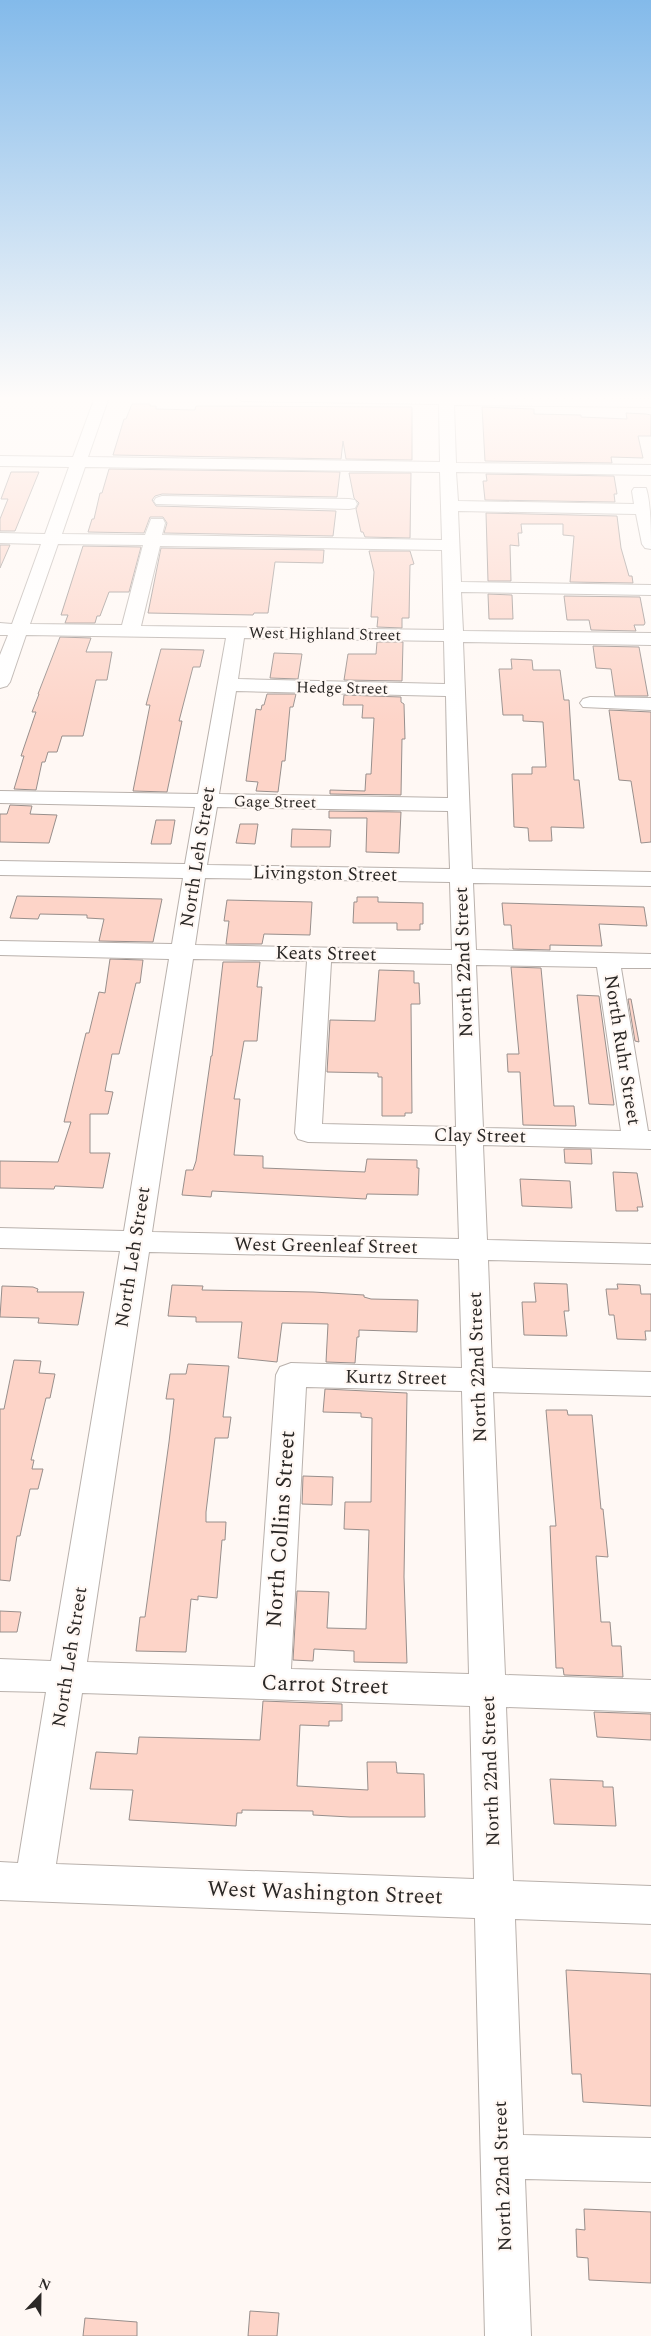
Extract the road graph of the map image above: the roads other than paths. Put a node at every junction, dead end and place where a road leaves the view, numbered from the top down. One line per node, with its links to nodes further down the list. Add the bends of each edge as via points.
1 (64, 506): 7 (street)
2 (161, 506): 8 (street)
3 (349, 506): 9 (street)
4 (450, 506): 5 (street); 11 (street, North 22nd Street)
5 (647, 509): 10 (street)
6 (0, 538): 7 (street)
7 (53, 538): 8 (street); 15 (street)
8 (153, 540): 9 (street); 16 (street)
9 (347, 543): 11 (street)
10 (651, 544)
11 (452, 545): 12 (street, North 22nd Street)
12 (453, 587): 13 (street); 18 (street, North 22nd Street)
13 (651, 590)
14 (0, 629): 15 (street, West Highland Street)
15 (19, 629): 16 (street, West Highland Street); 20 (street)
16 (130, 631): 17 (street, West Highland Street)
17 (236, 632): 18 (street, West Highland Street); 21 (street, North Leh Street)
18 (455, 636): 19 (street, West Highland Street); 22 (street, North 22nd Street)
19 (651, 639)
20 (0, 682)
21 (227, 686): 22 (street, Hedge Street); 26 (street, North Leh Street)
22 (456, 690): 27 (street, North 22nd Street)
23 (590, 703): 24 (street)
24 (651, 704)
25 (0, 797): 26 (street, Gage Street)
26 (207, 801): 27 (street, Gage Street); 29 (street, North Leh Street)
27 (460, 805): 30 (street, North 22nd Street)
28 (0, 868): 29 (street, Livingston Street)
29 (195, 872): 30 (street, Livingston Street); 33 (street, North Leh Street)
30 (461, 875): 31 (street, Livingston Street); 35 (street, North 22nd Street)
31 (651, 879)
32 (0, 948): 33 (street, Keats Street)
33 (182, 951): 34 (street, Keats Street); 41 (street, North Leh Street)
34 (320, 954): 35 (street, Keats Street); 38 (street, Clay Street, via 308,1133)
35 (465, 956): 36 (street, Keats Street); 38 (street, North 22nd Street)
36 (608, 960): 37 (street, Keats Street); 39 (street, North Ruhr Street)
37 (651, 961)
38 (470, 1135): 39 (street, Clay Street); 42 (street, North 22nd Street)
39 (644, 1140)
40 (0, 1238): 41 (street, West Greenleaf Street)
41 (136, 1241): 42 (street, West Greenleaf Street); 48 (street, North Leh Street)
42 (474, 1249): 43 (street, West Greenleaf Street); 45 (street, North 22nd Street)
43 (651, 1254)
44 (291, 1375): 45 (street, Kurtz Street); 49 (street, North Collins Street)
45 (478, 1379): 46 (street, Kurtz Street); 50 (street, North 22nd Street)
46 (651, 1384)
47 (0, 1675): 48 (street, Carrot Street)
48 (67, 1677): 49 (street, Carrot Street); 52 (street, North Leh Street)
49 (272, 1684): 50 (street, Carrot Street)
50 (488, 1690): 51 (street, Carrot Street); 53 (street, North 22nd Street)
51 (651, 1696)
52 (17, 1882): 53 (street, West Washington Street)
53 (494, 1900): 54 (street, West Washington Street); 55 (street, North 22nd Street)
54 (651, 1905)
55 (502, 2156): 56 (street); 57 (street, North 22nd Street)
56 (651, 2160)
57 (508, 2336)

